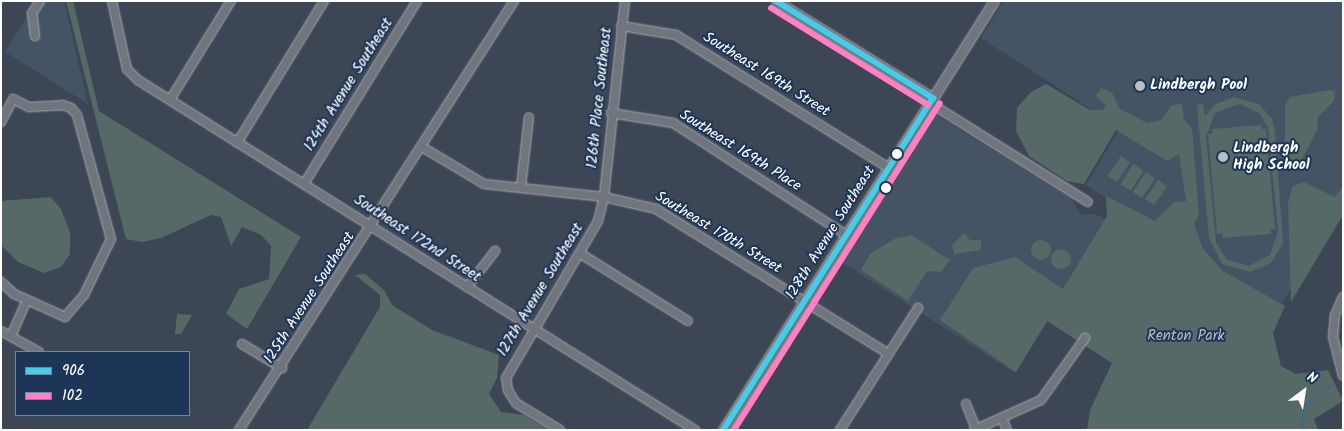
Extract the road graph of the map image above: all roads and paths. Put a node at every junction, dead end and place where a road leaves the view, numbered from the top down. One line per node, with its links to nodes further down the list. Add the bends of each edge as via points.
1 (40, 1): 11 (street, via 32,13)
2 (112, 1): 12 (street, Southeast 172nd Street, via 127,69)
3 (231, 1): 12 (street)
4 (324, 1): 17 (street)
5 (417, 1): 20 (street, 124th Avenue Southeast)
6 (514, 1): 18 (street, 125th Avenue Southeast)
7 (625, 1): 10 (street, 126th Place Southeast)
8 (776, 1): 13 (street)
9 (994, 1): 13 (street, 128th Avenue Southeast)
10 (620, 26): 14 (street, 126th Place Southeast); 19 (street, Southeast 169th Street, via 676,35)
11 (35, 36)
12 (170, 100): 17 (street, Southeast 172nd Street)
13 (932, 100): 19 (street, 128th Avenue Southeast); 23 (street)
14 (611, 113): 22 (street, 126th Place Southeast); 25 (street, Southeast 169th Place, via 673,123)
15 (529, 117): 21 (street)
16 (1, 122): 31 (street, via 13,99 29,107 62,105 77,115 111,238 84,294 65,316)
17 (237, 143): 20 (street, Southeast 172nd Street)
18 (422, 147): 21 (street, Southeast 170th Street, via 477,181); 24 (street, 125th Avenue Southeast)
19 (889, 168): 25 (street, 128th Avenue Southeast)
20 (304, 184): 24 (street, Southeast 172nd Street)
21 (521, 187): 22 (street, Southeast 170th Street)
22 (604, 197): 27 (street, 127th Avenue Southeast); 32 (street, Southeast 170th Street, via 656,209)
23 (1088, 202)
24 (372, 226): 29 (street, Southeast 172nd Street); 42 (street, 125th Avenue Southeast)
25 (846, 234): 32 (street, 128th Avenue Southeast)
26 (495, 251): 29 (street)
27 (581, 254): 34 (street); 35 (street, 127th Avenue Southeast)
28 (1, 282): 31 (street)
29 (467, 287): 35 (street, Southeast 172nd Street)
30 (1343, 297): 43 (street, via 1335,314 1333,337)
31 (27, 300): 37 (street)
32 (804, 300): 41 (street, Southeast 170th Street); 50 (street, 128th Avenue Southeast)
33 (918, 308): 41 (street)
34 (688, 321)
35 (534, 329): 48 (street, 127th Avenue Southeast, via 509,370 508,390 516,403); 49 (street, Southeast 172nd Street)
36 (1, 331): 37 (street)
37 (11, 336): 40 (street)
38 (1085, 338): 45 (street, via 1050,392)
39 (242, 344): 42 (street)
40 (37, 351)
41 (889, 354): 51 (street)
42 (282, 368): 47 (street, 125th Avenue Southeast)
43 (1343, 376)
44 (966, 404): 46 (street)
45 (1002, 418): 46 (street); 52 (street)
46 (975, 429)
47 (239, 430)
48 (560, 430)
49 (695, 430)
50 (723, 430)
51 (840, 430)
52 (1007, 430)

